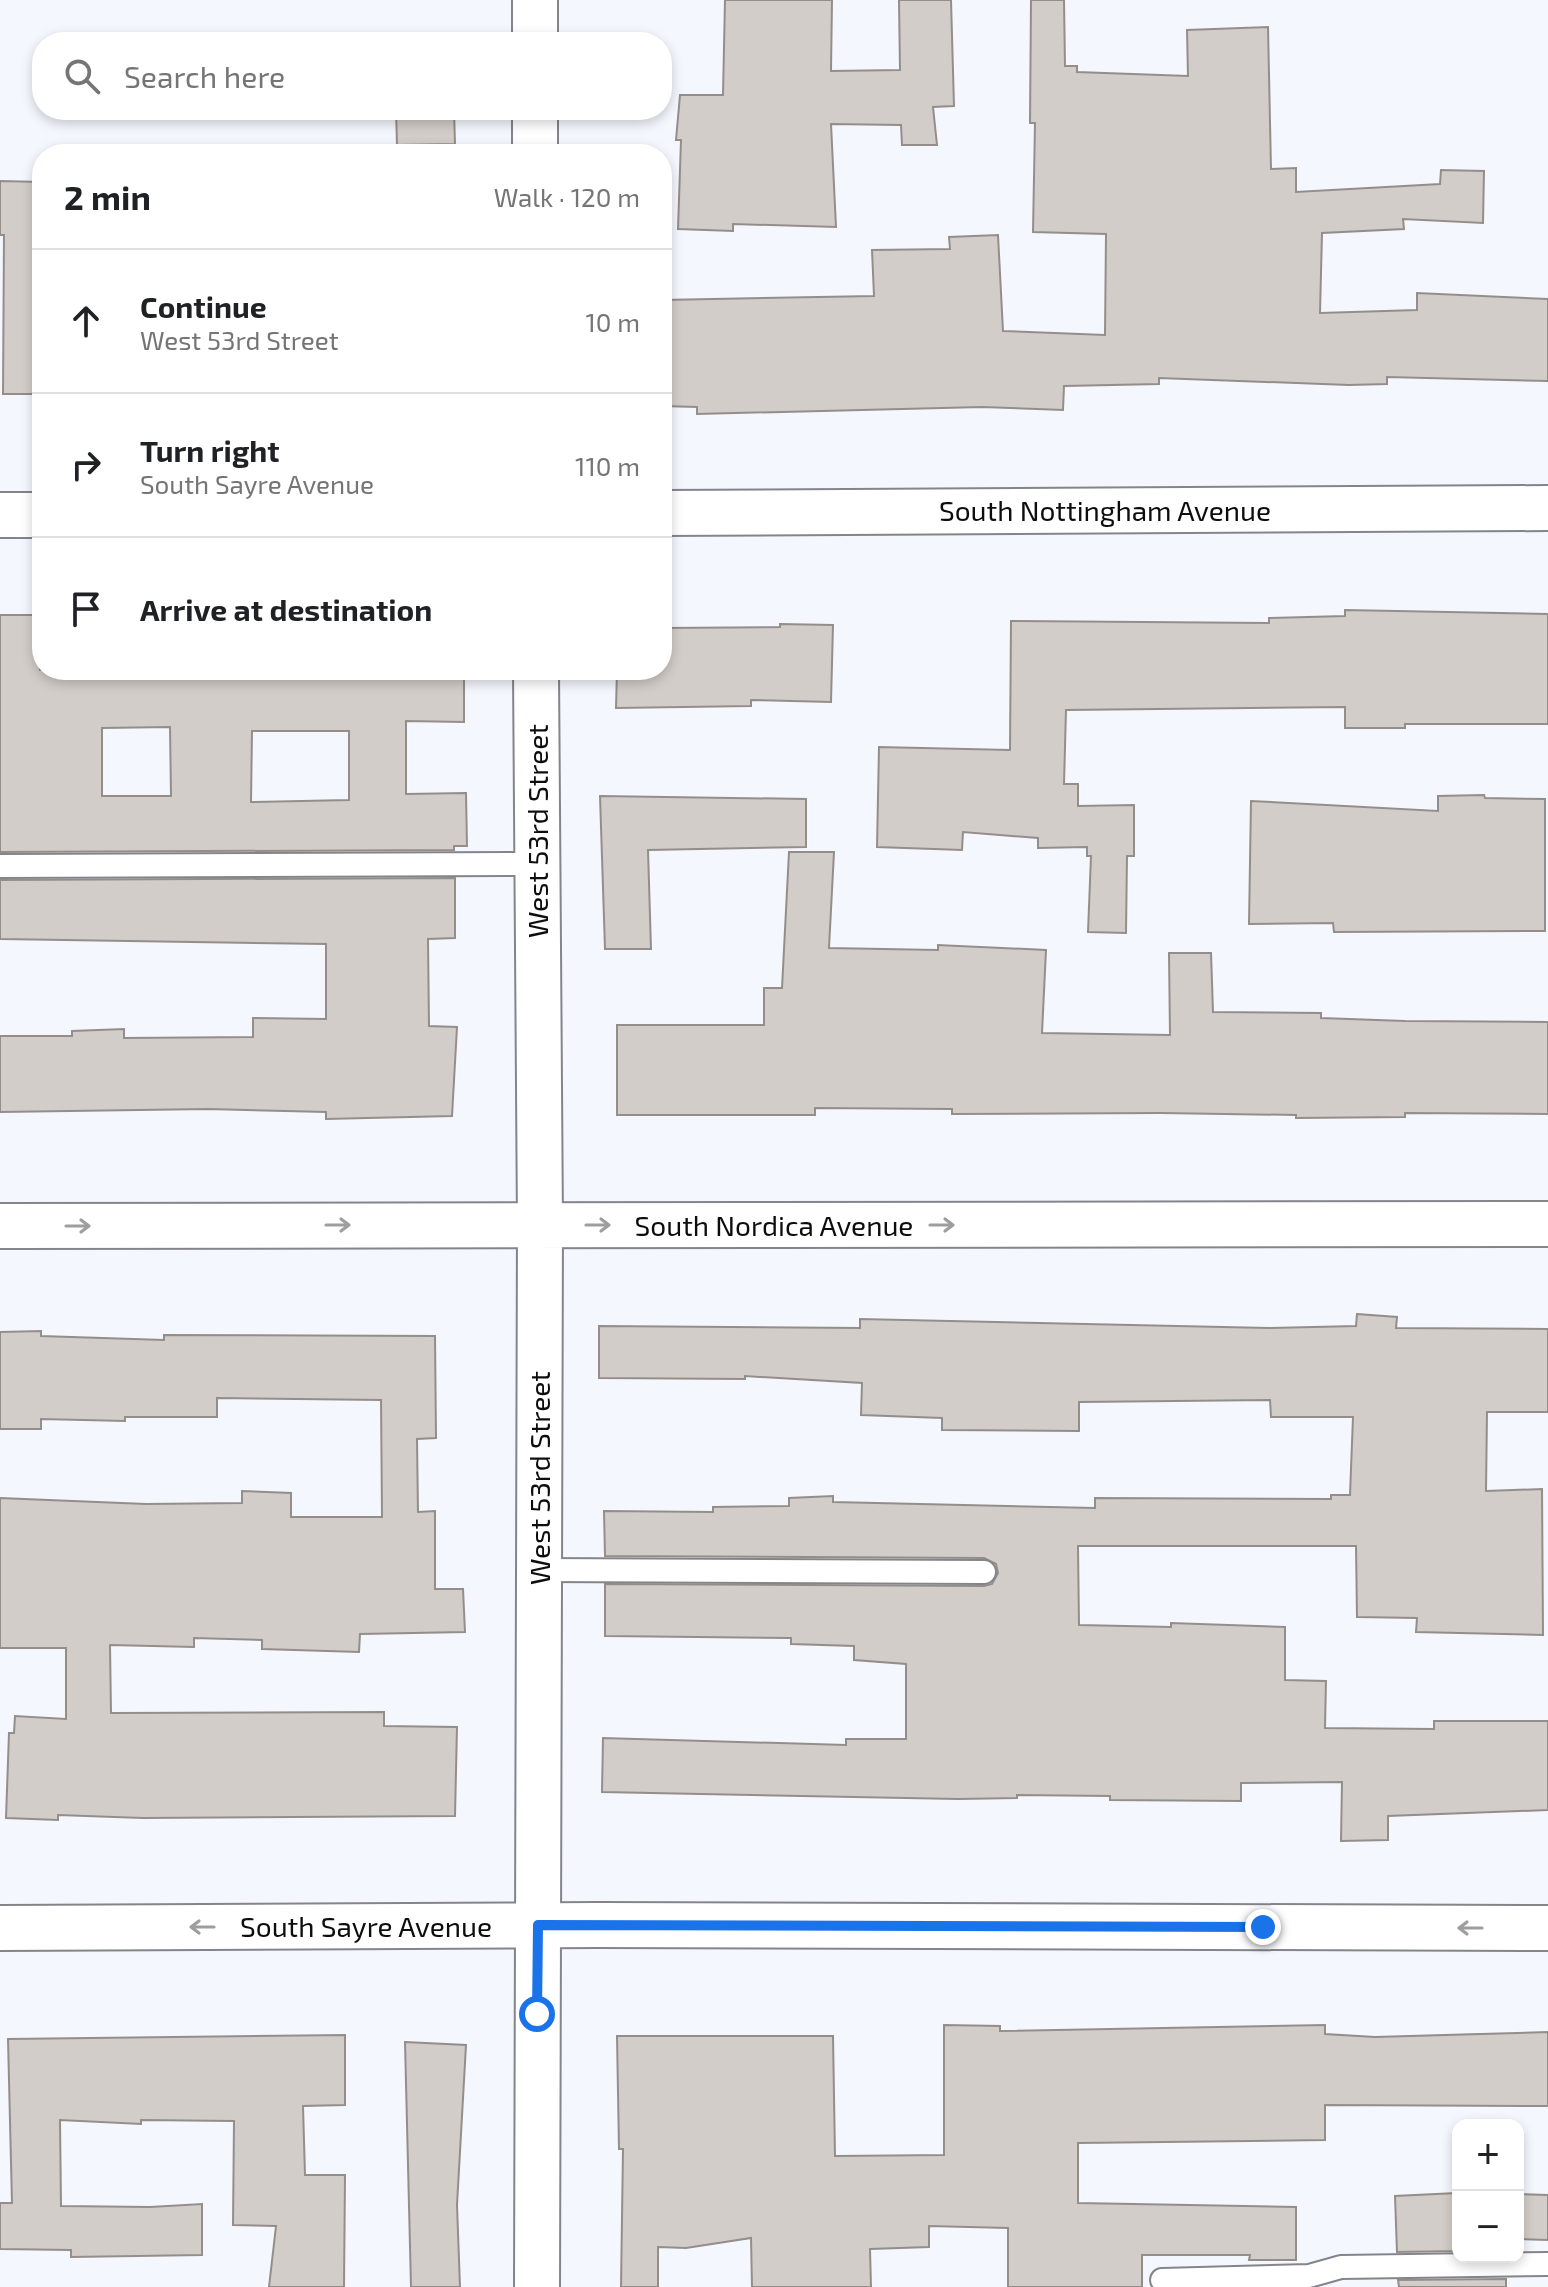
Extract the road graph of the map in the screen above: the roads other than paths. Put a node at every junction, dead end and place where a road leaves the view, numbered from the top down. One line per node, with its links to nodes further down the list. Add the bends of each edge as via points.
1 (535, 0): 2 (street)
2 (535, 32)
3 (535, 120): 4 (street)
4 (535, 144)
5 (1548, 508): 6 (street, South Nottingham Avenue)
6 (672, 513)
7 (0, 515): 8 (street)
8 (32, 515)
9 (536, 680): 10 (street, West 53rd Street)
10 (537, 864): 11 (lane); 13 (street, West 53rd Street)
11 (0, 866)
12 (1548, 1224): 13 (street, South Nordica Avenue, one-way to 12)
13 (540, 1225): 14 (street, South Nordica Avenue, one-way to 13); 15 (street, West 53rd Street)
14 (0, 1226)
15 (539, 1570): 16 (lane); 17 (street, West 53rd Street)
16 (984, 1572)
17 (538, 1925): 18 (street, South Sayre Avenue, one-way to 18); 19 (street, South Sayre Avenue, one-way to 17); 22 (street, West 53rd Street)
18 (0, 1928)
19 (1548, 1928)
20 (1548, 2264): 21 (lane, via 1341,2267 1309,2276)
21 (1162, 2280)
22 (537, 2287)

